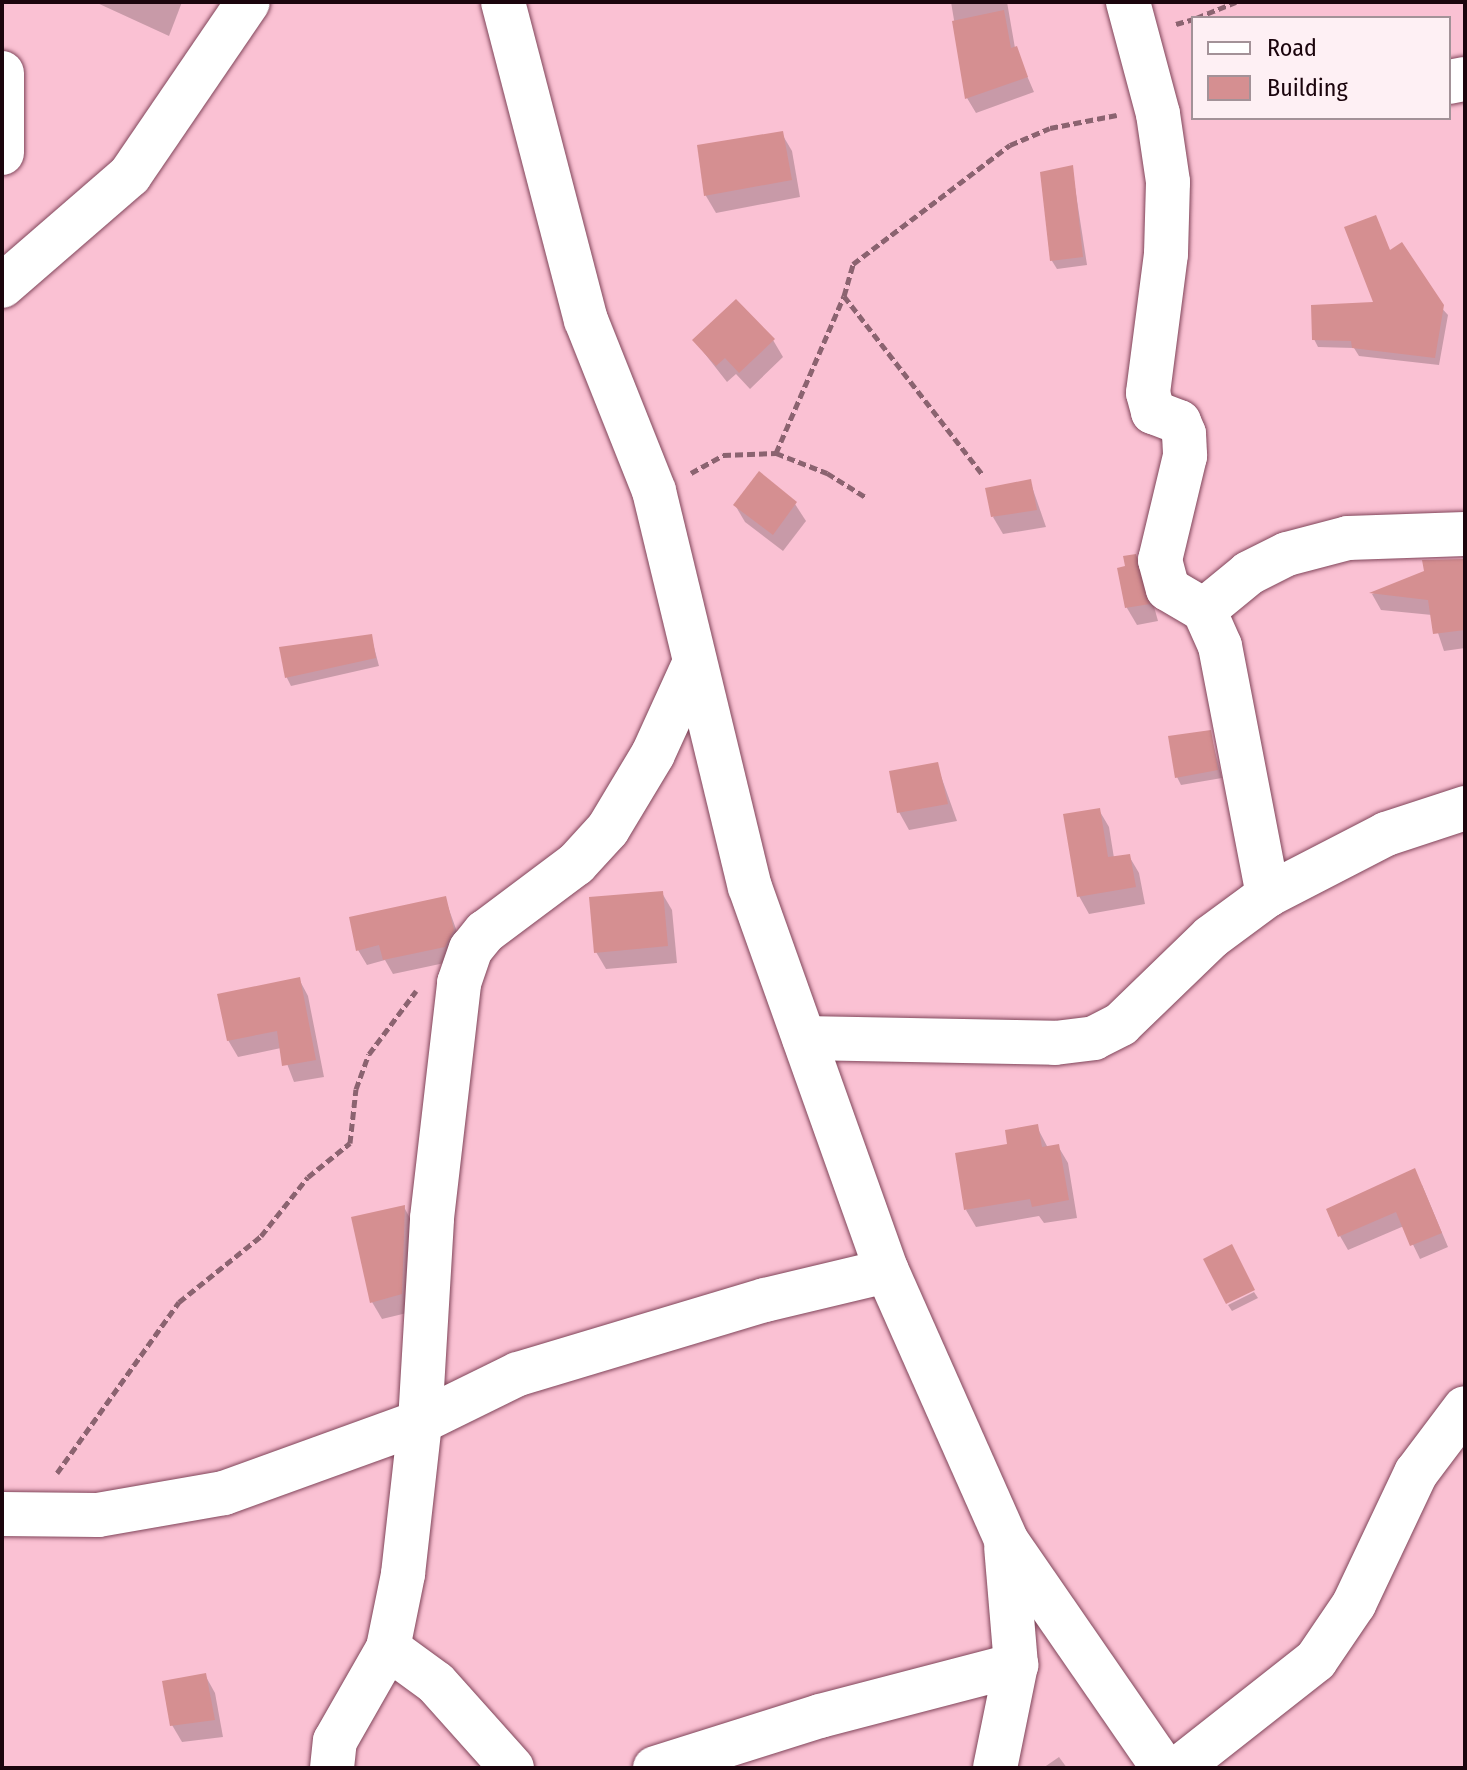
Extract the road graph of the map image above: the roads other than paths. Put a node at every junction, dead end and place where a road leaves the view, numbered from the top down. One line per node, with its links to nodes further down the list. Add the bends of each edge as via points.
1 (248, 2): 7 (street, via 130,175)
2 (503, 2): 10 (street, via 586,320 654,491)
3 (1128, 2): 5 (street)
4 (2, 73): 6 (street)
5 (1176, 113): 9 (street, via 1166,254 1148,393 1153,412 1179,422 1185,456 1160,560 1168,589)
6 (2, 153)
7 (2, 286)
8 (1465, 534): 9 (street, via 1348,538 1287,554 1249,573)
9 (1204, 610): 12 (street, via 1233,696)
10 (694, 664): 13 (street, via 750,887); 16 (street, via 653,754 608,829 576,864 485,932 471,949 459,983 432,1218)
11 (1465, 808): 12 (street, via 1386,834)
12 (1268, 895): 13 (street, via 1211,937 1121,1024 1094,1038 1055,1043)
13 (804, 1038): 14 (street)
14 (887, 1271): 16 (street, via 765,1300 532,1369); 18 (street)
15 (1465, 1408): 26 (street, via 1416,1473 1354,1604 1316,1660)
16 (420, 1422): 17 (street, via 224,1493 98,1515); 19 (street, via 403,1574)
17 (15, 1514)
18 (1006, 1540): 20 (street); 25 (street)
19 (388, 1648): 21 (street, via 335,1741); 22 (street, via 436,1683)
20 (1016, 1665): 23 (street, via 820,1716); 24 (street)
21 (332, 1768)
22 (512, 1768)
23 (655, 1768)
24 (995, 1768)
25 (1163, 1768)
26 (1179, 1768)

